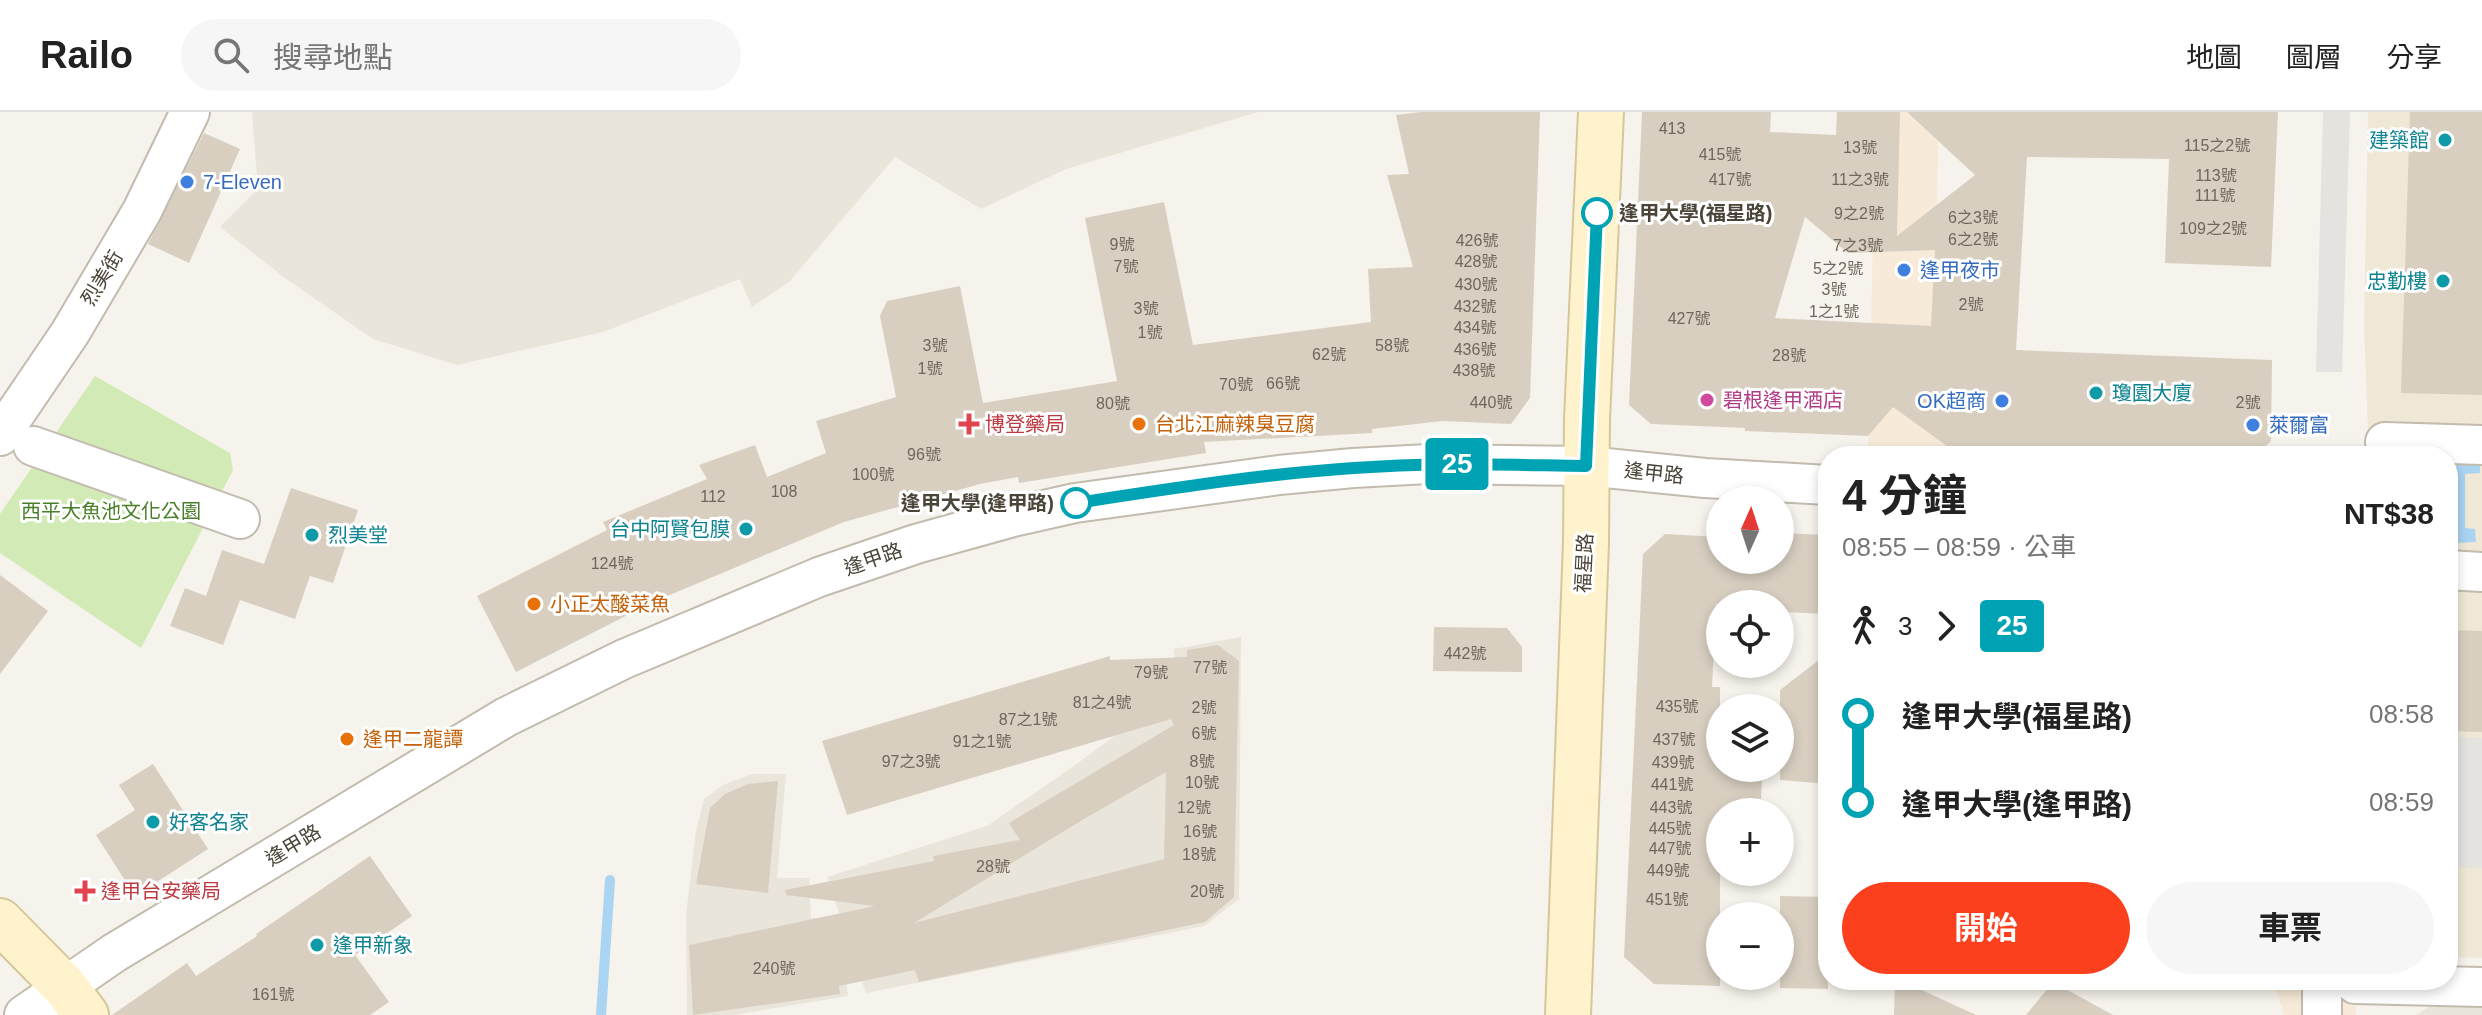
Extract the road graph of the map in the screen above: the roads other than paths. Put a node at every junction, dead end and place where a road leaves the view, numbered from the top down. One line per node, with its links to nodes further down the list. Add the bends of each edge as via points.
1 (190, 112): 3 (street, 烈美街)
2 (1601, 112): 6 (street, 福星路)
3 (17, 441): 8 (street)
4 (2385, 442): 5 (street)
5 (2482, 445)
6 (1586, 466): 7 (street, 逢甲路); 15 (street, 逢甲路, via 1353,468 1141,493 1013,517 819,577 624,659 506,717 114,953); 17 (street, 福星路)
7 (1818, 484)
8 (240, 519)
9 (2458, 571): 10 (street)
10 (2482, 572)
11 (0, 921): 15 (street)
12 (2458, 986): 13 (street)
13 (2482, 987)
14 (2334, 990): 18 (street)
15 (75, 1001): 16 (street, 逢甲路)
16 (24, 1015)
17 (1568, 1015)
18 (2322, 1015)

